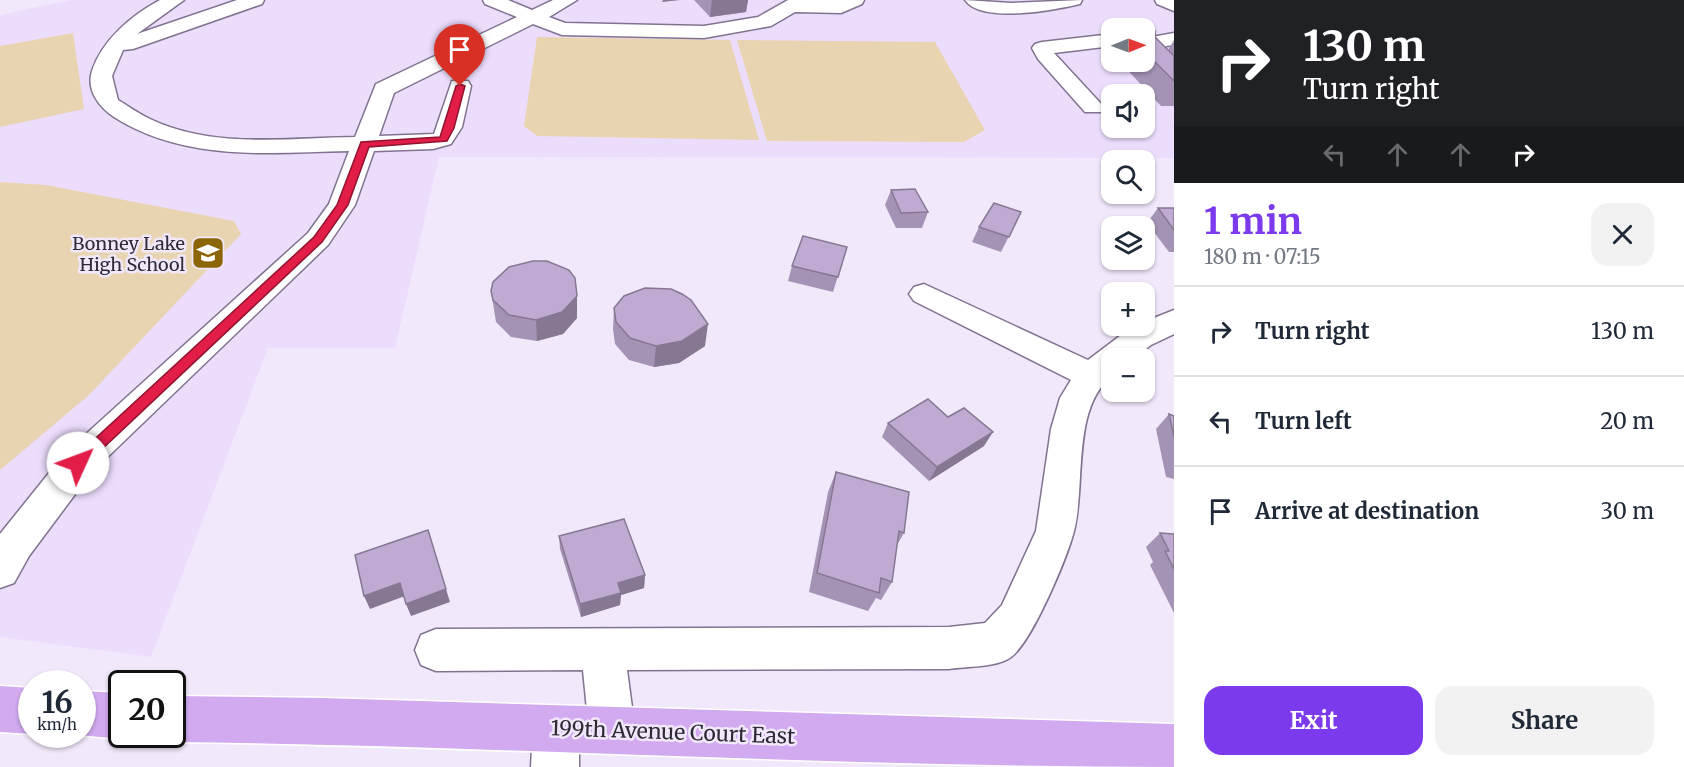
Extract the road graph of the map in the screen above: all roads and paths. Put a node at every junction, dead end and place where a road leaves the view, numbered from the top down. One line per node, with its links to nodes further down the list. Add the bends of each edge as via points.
1 (175, 0): 13 (street, via 135,24)
2 (255, 0): 13 (street)
3 (492, 0): 9 (street)
4 (855, 0): 8 (street, via 841,7)
5 (974, 0): 6 (street, via 990,7 1015,10)
6 (1073, 0)
7 (1164, 0): 10 (street)
8 (797, 3): 9 (street, via 764,22 704,32 562,29)
9 (550, 5): 17 (street, via 384,89)
10 (1174, 5)
11 (1159, 40): 14 (street, via 1150,53)
12 (1101, 41): 16 (street, via 1042,48)
13 (113, 50): 17 (street, via 101,76 108,103 141,124 191,141 238,147)
14 (1174, 78)
15 (460, 86): 17 (street, via 450,128 443,139)
16 (1094, 107)
17 (365, 145): 21 (street, via 342,205 318,239 78,463 15,544)
18 (924, 294): 20 (street)
19 (1174, 321): 20 (street, via 1140,337)
20 (1090, 375): 22 (street, via 1077,398 1068,429 1055,531 1017,619 996,642 949,648)
21 (0, 570)
22 (602, 648): 23 (street); 27 (street)
23 (436, 650)
24 (0, 709): 25 (main road)
25 (18, 710)
26 (186, 719): 29 (main road, 199th Avenue Court East, via 323,721)
27 (612, 730): 28 (main road, 199th Avenue Court East); 29 (main road, 199th Avenue Court East)
28 (1174, 747)
29 (555, 748)

